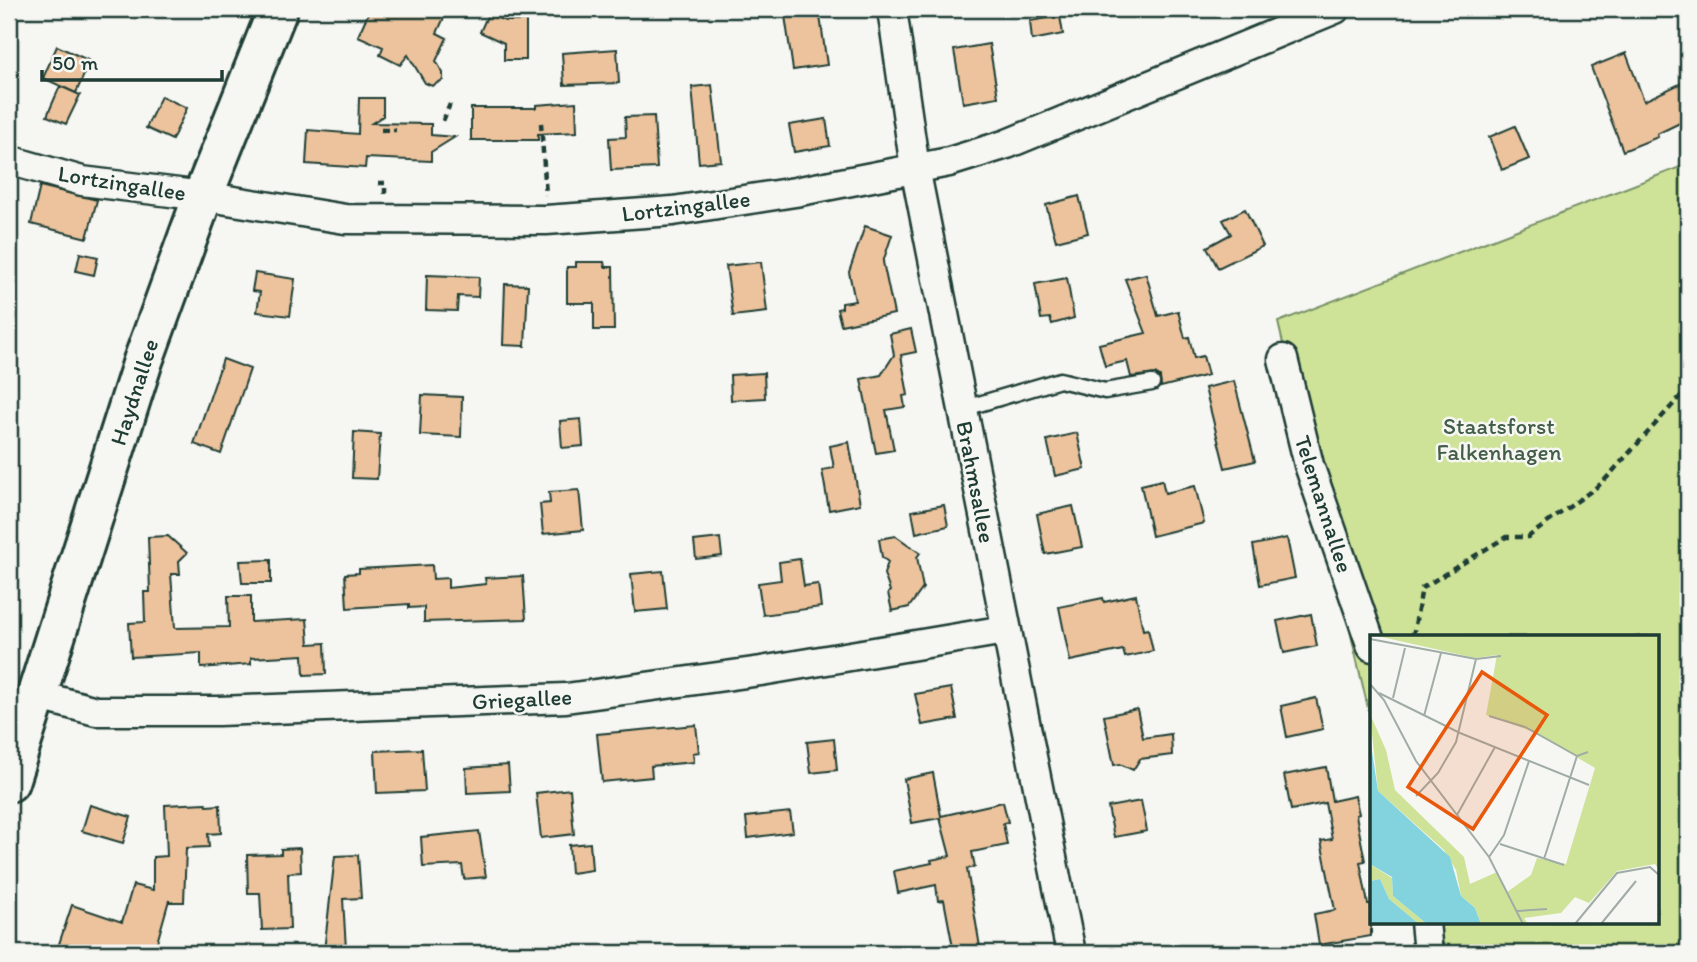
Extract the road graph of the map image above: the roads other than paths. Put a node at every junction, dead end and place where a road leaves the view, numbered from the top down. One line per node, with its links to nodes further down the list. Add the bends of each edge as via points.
1 (278, 9): 6 (street, Haydnallee)
2 (892, 9): 5 (street, Brahmsallee)
3 (1335, 9): 5 (street, Lortzingallee, via 1007,144)
4 (9, 160): 6 (street, Lortzingallee, via 82,181)
5 (915, 168): 6 (street, Lortzingallee, via 673,211 546,220 345,219); 9 (street, Brahmsallee)
6 (203, 196): 12 (street, Haydnallee, via 143,361)
7 (1283, 359): 11 (street, Telemannallee, via 1309,465)
8 (1152, 383): 9 (lane, via 1105,391 1060,380)
9 (962, 409): 10 (street, Brahmsallee)
10 (1005, 630): 12 (street, Griegallee, via 566,698 96,711); 15 (street, Brahmsallee)
11 (1370, 645)
12 (36, 695): 13 (street, Haydnallee)
13 (9, 782)
14 (1425, 923): 16 (street)
15 (1071, 953)
16 (1428, 953)

